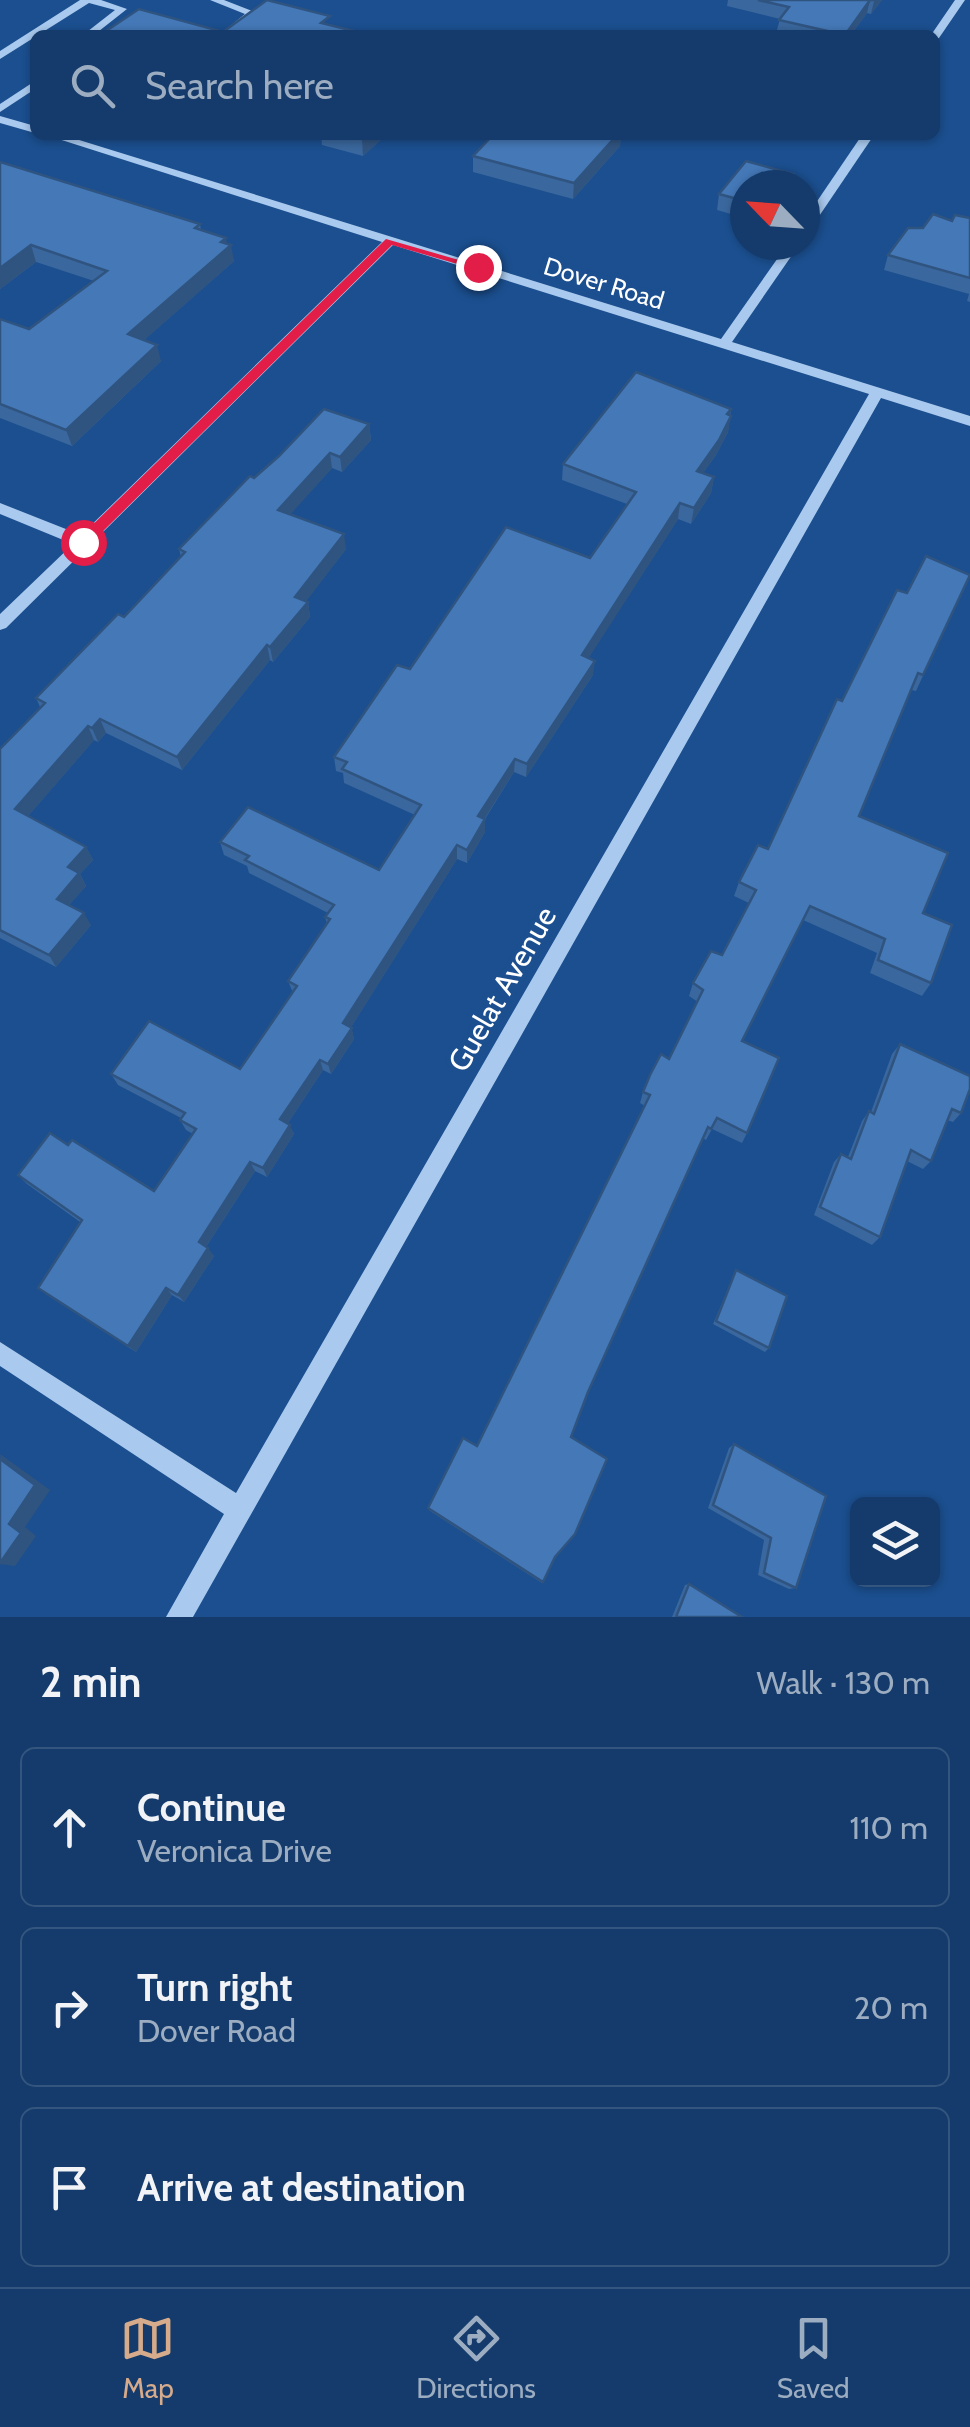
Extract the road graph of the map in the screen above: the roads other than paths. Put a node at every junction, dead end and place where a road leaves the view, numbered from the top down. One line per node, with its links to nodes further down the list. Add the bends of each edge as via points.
1 (88, 0): 4 (street); 5 (street, via 122,9)
2 (216, 0): 6 (street, via 252,14)
3 (960, 0): 7 (street)
4 (41, 30)
5 (95, 30)
6 (231, 30)
7 (939, 30)
8 (30, 37): 9 (street)
9 (0, 56)
10 (30, 87): 11 (street)
11 (0, 108)
12 (0, 119): 13 (street)
13 (30, 128)
14 (85, 140): 17 (street, Dover Road)
15 (865, 140): 16 (street)
16 (820, 206)
17 (390, 241): 19 (street, Dover Road); 23 (street)
18 (783, 260): 19 (street)
19 (724, 344): 20 (street, Dover Road)
20 (878, 392): 21 (street, Dover Road); 26 (street, Guelat Avenue)
21 (970, 422)
22 (0, 508): 23 (street)
23 (83, 542): 24 (street)
24 (0, 624)
25 (0, 1353): 26 (street)
26 (240, 1510): 27 (street, Guelat Avenue)
27 (179, 1617)

